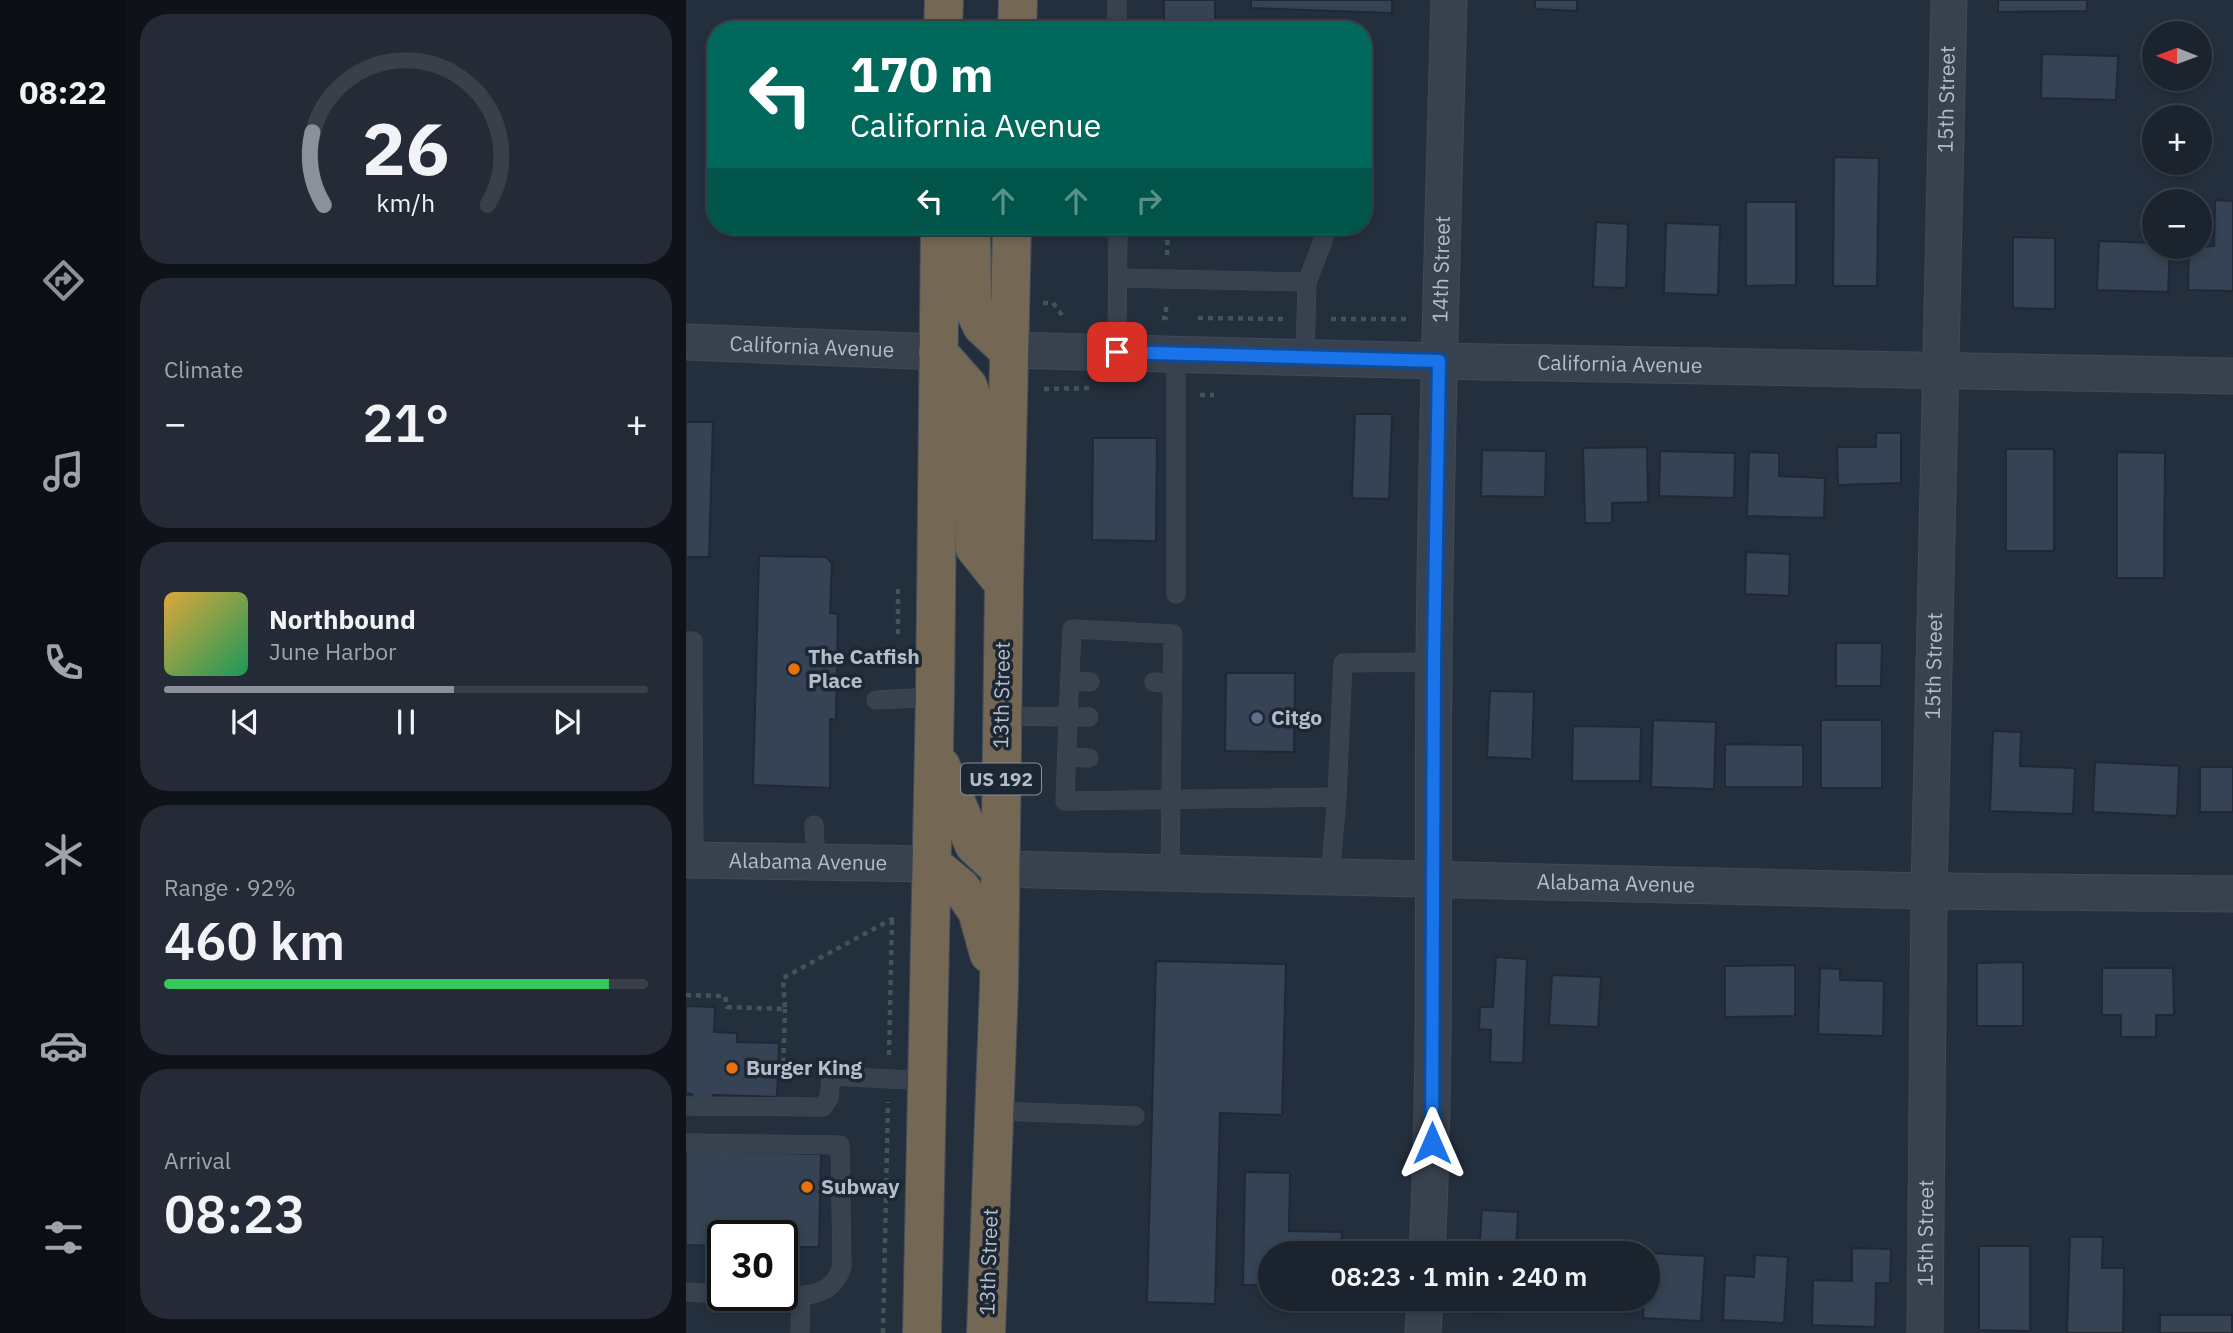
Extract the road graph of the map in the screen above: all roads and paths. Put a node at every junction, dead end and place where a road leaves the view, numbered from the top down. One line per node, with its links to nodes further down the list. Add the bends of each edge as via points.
1 (944, 0): 6 (highway)
2 (1018, 0): 7 (highway)
3 (1117, 0): 8 (lane)
4 (1449, 0): 27 (street, 14th Street)
5 (1949, 0): 28 (street, 15th Street)
6 (943, 21)
7 (1017, 21)
8 (1116, 21)
9 (940, 235): 23 (highway, US 192)
10 (971, 235): 22 (highway, via 972,305 982,326)
11 (1012, 235): 22 (highway, 13th Street / US 192)
12 (1118, 235): 14 (lane)
13 (1323, 235): 15 (lane)
14 (1118, 278): 15 (lane); 24 (lane)
15 (1307, 282): 20 (lane)
16 (1408, 305): 20 (path, via 1408,319)
17 (1166, 318): 18 (path)
18 (1179, 318)
19 (1193, 318): 20 (path)
20 (1306, 319): 26 (lane)
21 (686, 342): 23 (street, California Avenue)
22 (1008, 350): 24 (street, California Avenue); 30 (highway, 13th Street / US 192)
23 (938, 352): 30 (highway, via 968,386 975,409 975,548); 38 (highway, US 192)
24 (1117, 352): 25 (street, California Avenue)
25 (1177, 354): 26 (street, California Avenue); 31 (lane)
26 (1305, 358): 27 (street, California Avenue)
27 (1439, 361): 28 (street, California Avenue); 33 (street, 14th Street)
28 (1940, 372): 29 (street, California Avenue); 58 (street, 15th Street)
29 (2233, 376)
30 (1004, 584): 40 (highway, 13th Street / US 192)
31 (1177, 594)
32 (686, 641): 51 (lane, via 693,641)
33 (1434, 662): 48 (lane, via 1343,663); 57 (street, 14th Street)
34 (1070, 681): 35 (lane); 37 (lane, via 1072,629 1173,634); 41 (lane)
35 (1090, 682)
36 (1154, 682): 37 (lane)
37 (1172, 684): 47 (lane)
38 (935, 697): 39 (lane); 43 (highway, US 192)
39 (876, 700)
40 (1002, 716): 41 (lane); 54 (highway, 13th Street / US 192)
41 (1068, 717): 42 (lane); 44 (lane)
42 (1090, 717)
43 (934, 748): 53 (highway, US 192); 54 (highway, via 974,845)
44 (1067, 757): 45 (lane); 49 (lane, via 1065,801)
45 (1089, 758)
46 (1153, 762): 47 (lane)
47 (1171, 764): 49 (lane)
48 (1337, 797): 49 (lane); 56 (lane)
49 (1171, 801): 55 (lane)
50 (814, 825): 52 (lane)
51 (690, 860): 52 (street, Alabama Avenue)
52 (816, 862): 53 (street, Alabama Avenue)
53 (932, 864): 61 (highway, via 961,888 977,911); 65 (highway, US 192)
54 (1000, 869): 55 (street, Alabama Avenue); 61 (highway, 13th Street / US 192)
55 (1170, 875): 56 (street, Alabama Avenue)
56 (1330, 878): 57 (street, Alabama Avenue)
57 (1434, 881): 58 (street, Alabama Avenue); 70 (street, 14th Street)
58 (1929, 891): 59 (street, Alabama Avenue); 81 (street, 15th Street)
59 (2233, 894)
60 (892, 919): 64 (path)
61 (999, 986): 67 (highway, 13th Street / US 192)
62 (785, 1009): 63 (path)
63 (783, 1073)
64 (889, 1079): 65 (lane); 66 (lane, via 831,1076 829,1098 823,1107); 77 (path)
65 (927, 1081): 78 (highway, US 192)
66 (686, 1106)
67 (995, 1111): 68 (lane); 79 (highway, 13th Street / US 192)
68 (1135, 1116)
69 (686, 1143): 74 (lane, via 840,1145 842,1267 831,1287)
70 (1428, 1241)
71 (686, 1292): 72 (lane)
72 (707, 1293)
73 (798, 1296): 74 (lane)
74 (801, 1296): 76 (lane)
75 (1424, 1311): 80 (street)
76 (800, 1333)
77 (883, 1333)
78 (922, 1333)
79 (986, 1333)
80 (1423, 1333)
81 (1925, 1333)

